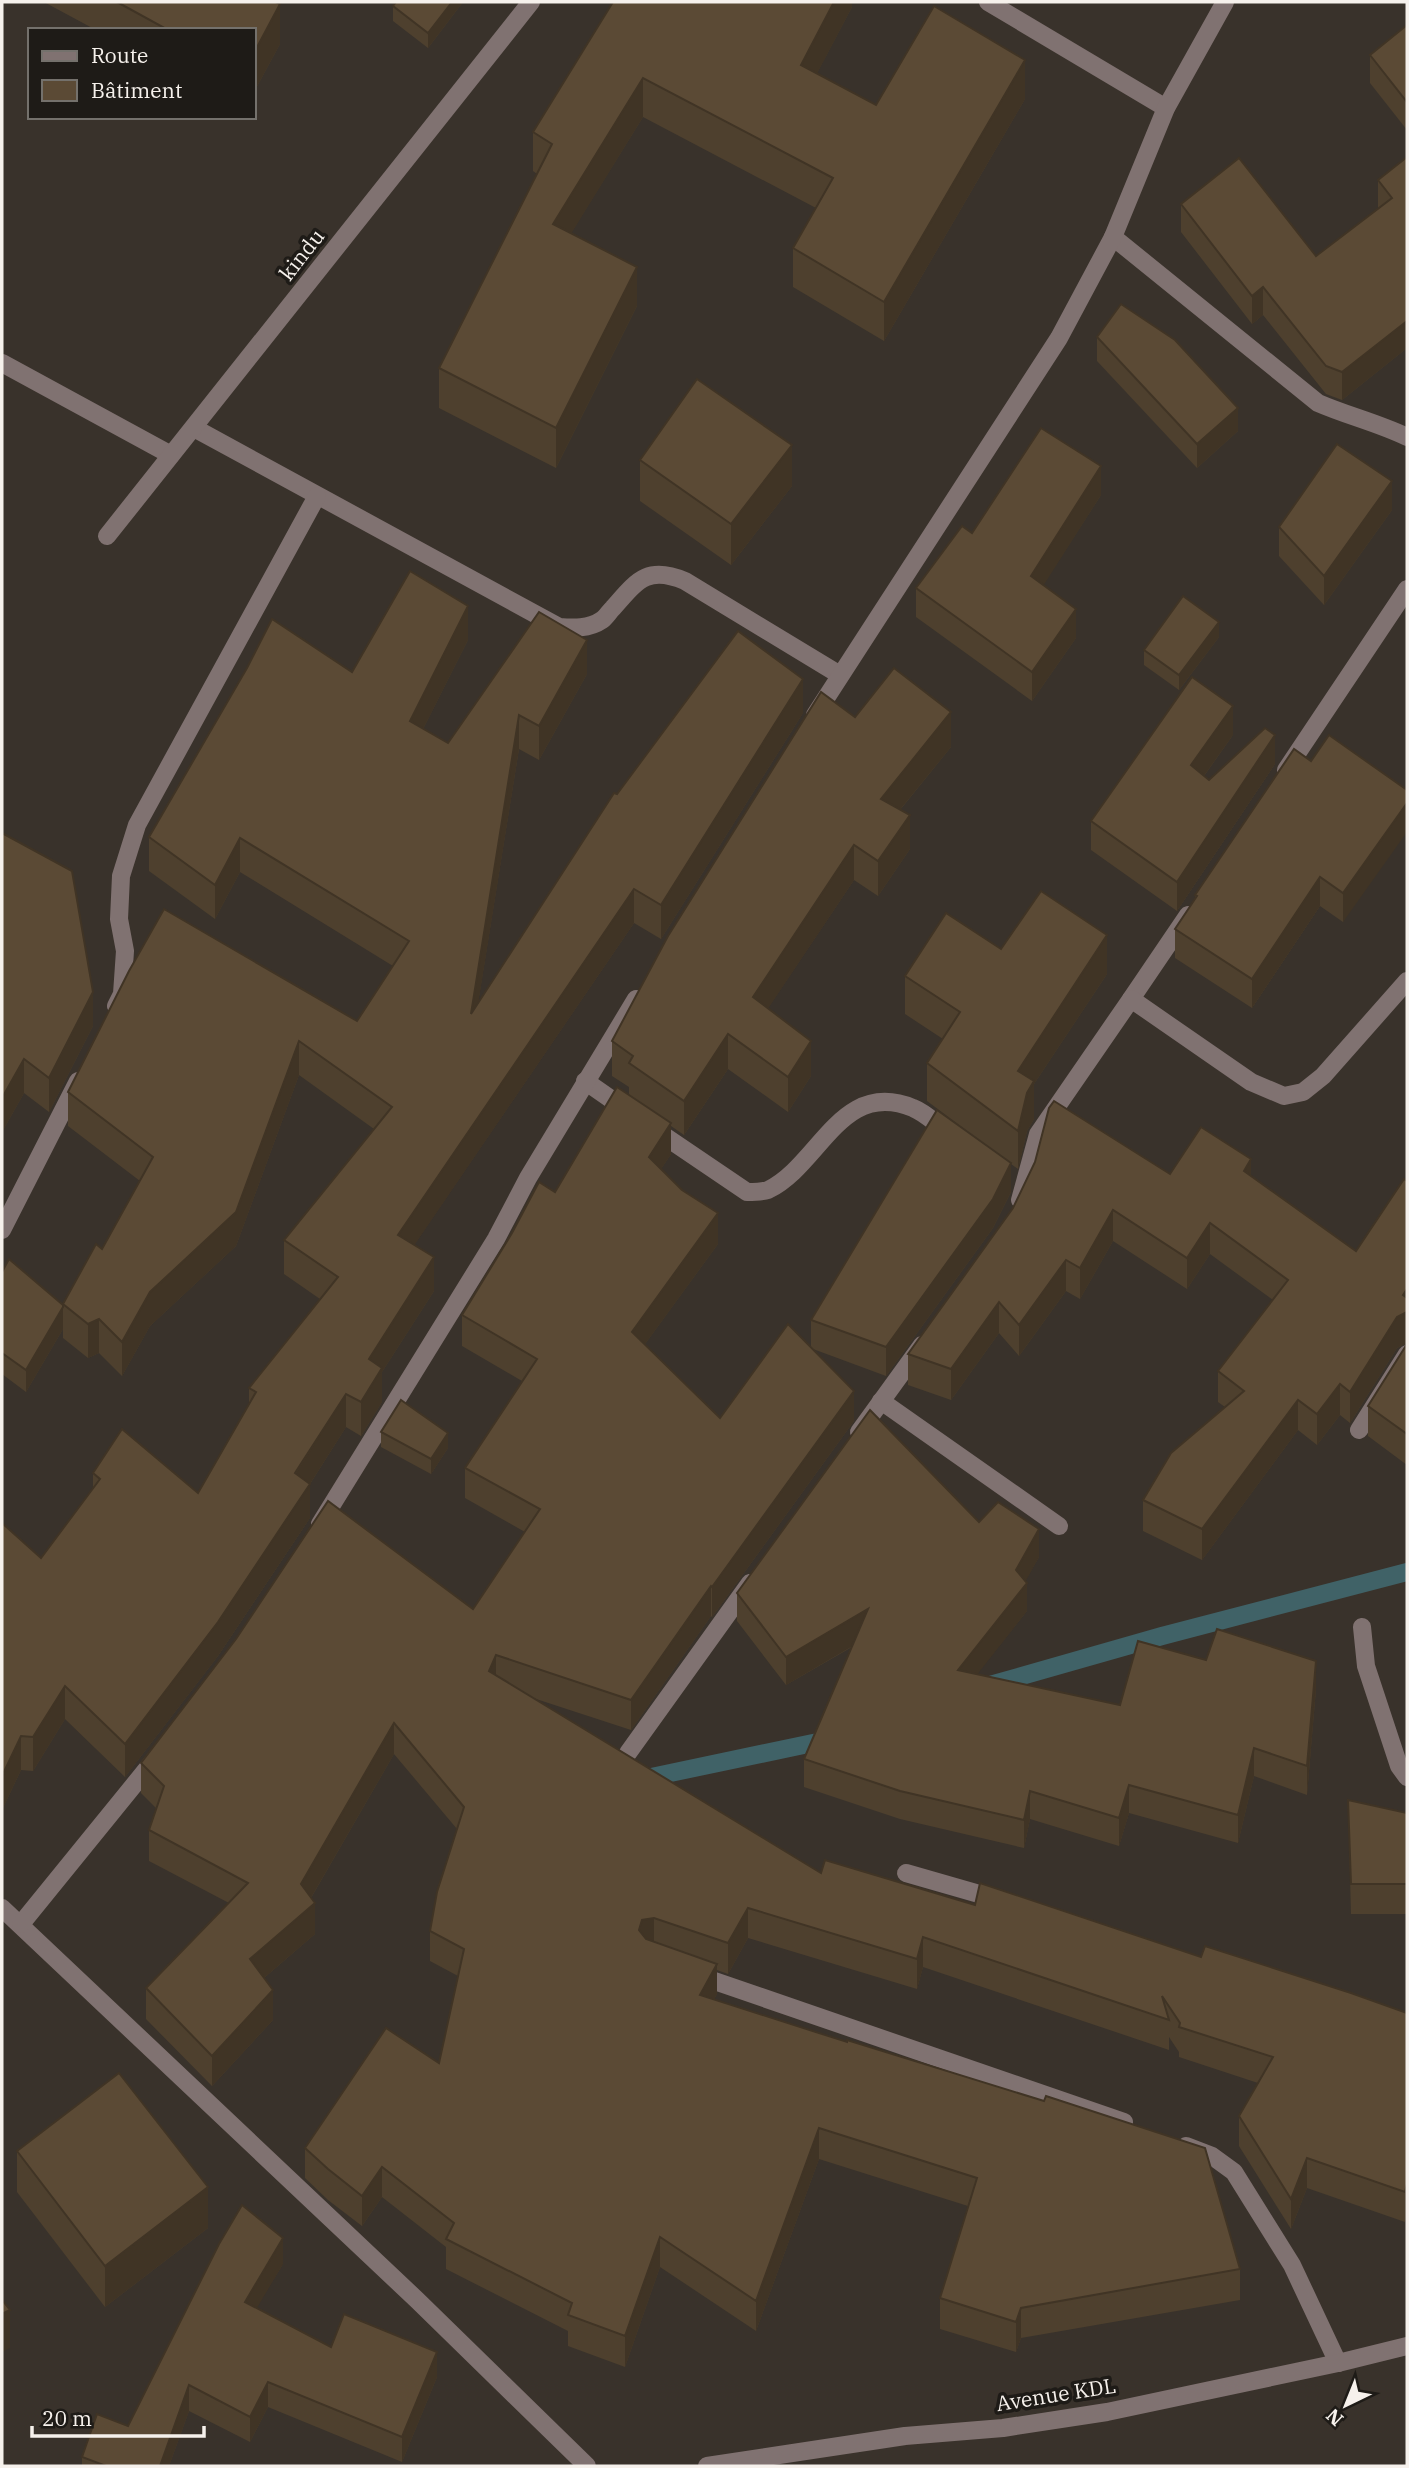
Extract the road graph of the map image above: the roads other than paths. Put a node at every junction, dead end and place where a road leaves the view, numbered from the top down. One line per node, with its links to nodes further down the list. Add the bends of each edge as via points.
1 (531, 2): 7 (street, kindu)
2 (988, 2): 4 (street)
3 (1225, 2): 4 (street)
4 (1166, 108): 5 (street)
5 (1114, 237): 8 (street, via 1318,403); 13 (street, via 1059,338)
6 (2, 363): 9 (street)
7 (194, 429): 9 (street, kindu); 10 (street)
8 (1407, 437)
9 (172, 455): 11 (street, kindu)
10 (317, 496): 13 (street, via 559,627 577,629 602,620 642,578 671,575); 20 (street, via 137,825 121,876 122,994)
11 (107, 536)
12 (1407, 589): 15 (street)
13 (840, 675): 14 (street)
14 (803, 733)
15 (1277, 783)
16 (1200, 897): 19 (street)
17 (1407, 981): 19 (street, via 1323,1076 1303,1092 1284,1096 1251,1083)
18 (642, 989): 22 (street)
19 (1131, 999): 25 (street, via 1038,1134)
20 (109, 1019)
21 (84, 1069): 27 (street)
22 (585, 1081): 23 (street, via 747,1192 765,1191 786,1179 840,1120 864,1104 892,1102 915,1109); 34 (street, via 482,1261)
23 (959, 1140)
24 (1003, 1172): 25 (street)
25 (1025, 1188): 26 (street)
26 (1013, 1216)
27 (2, 1230)
28 (930, 1334): 30 (street)
29 (1407, 1354): 31 (street)
30 (881, 1401): 32 (street); 33 (street)
31 (1359, 1430)
32 (849, 1447)
33 (1059, 1526)
34 (309, 1541)
35 (759, 1572): 38 (street)
36 (1362, 1627): 39 (street, via 1366,1666 1399,1766)
37 (164, 1746): 43 (street)
38 (628, 1754)
39 (1407, 1777)
40 (906, 1873): 41 (street)
41 (1011, 1903)
42 (2, 1909): 43 (street)
43 (21, 1924): 49 (street)
44 (676, 1968): 45 (street)
45 (1137, 2127)
46 (1174, 2141): 48 (street, via 1212,2156 1234,2172 1292,2265)
47 (1407, 2346): 48 (street, Avenue KDL)
48 (1338, 2363): 50 (street, Avenue KDL, via 1107,2412)
49 (587, 2466)
50 (707, 2466)

